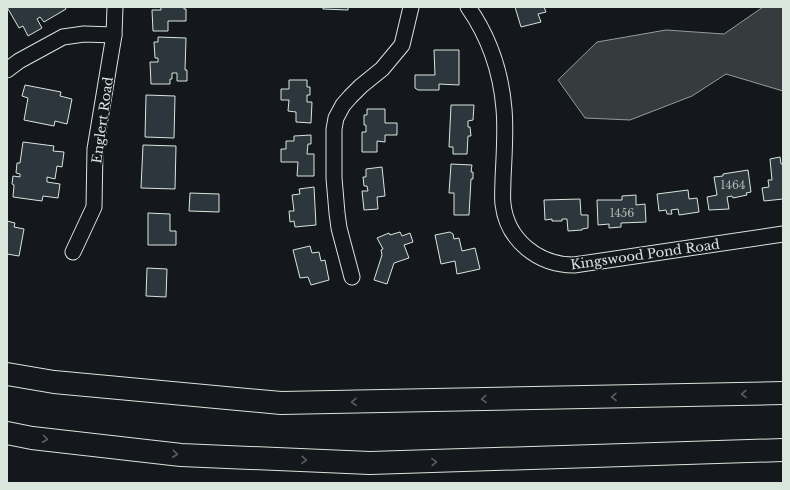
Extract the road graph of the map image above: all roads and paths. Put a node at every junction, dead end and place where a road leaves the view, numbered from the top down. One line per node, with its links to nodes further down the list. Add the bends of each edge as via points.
1 (116, 7): 4 (street, Englert Road)
2 (410, 7): 8 (street, via 402,45 382,69 350,97 336,118 334,164 337,213)
3 (468, 7): 6 (street, Kingswood Pond Road, via 484,33 496,63 502,94 505,126 502,204 505,218 516,237 532,253 552,262 574,265)
4 (114, 35): 5 (street, via 84,34 63,37); 7 (street, Englert Road, via 95,149 94,208)
5 (7, 70)
6 (783, 234)
7 (73, 252)
8 (352, 277)
9 (7, 374): 10 (highway, one-way to 9, via 281,403 54,382)
10 (783, 393)
11 (7, 433): 12 (highway, one-way to 12, via 181,455 370,463)
12 (783, 450)

